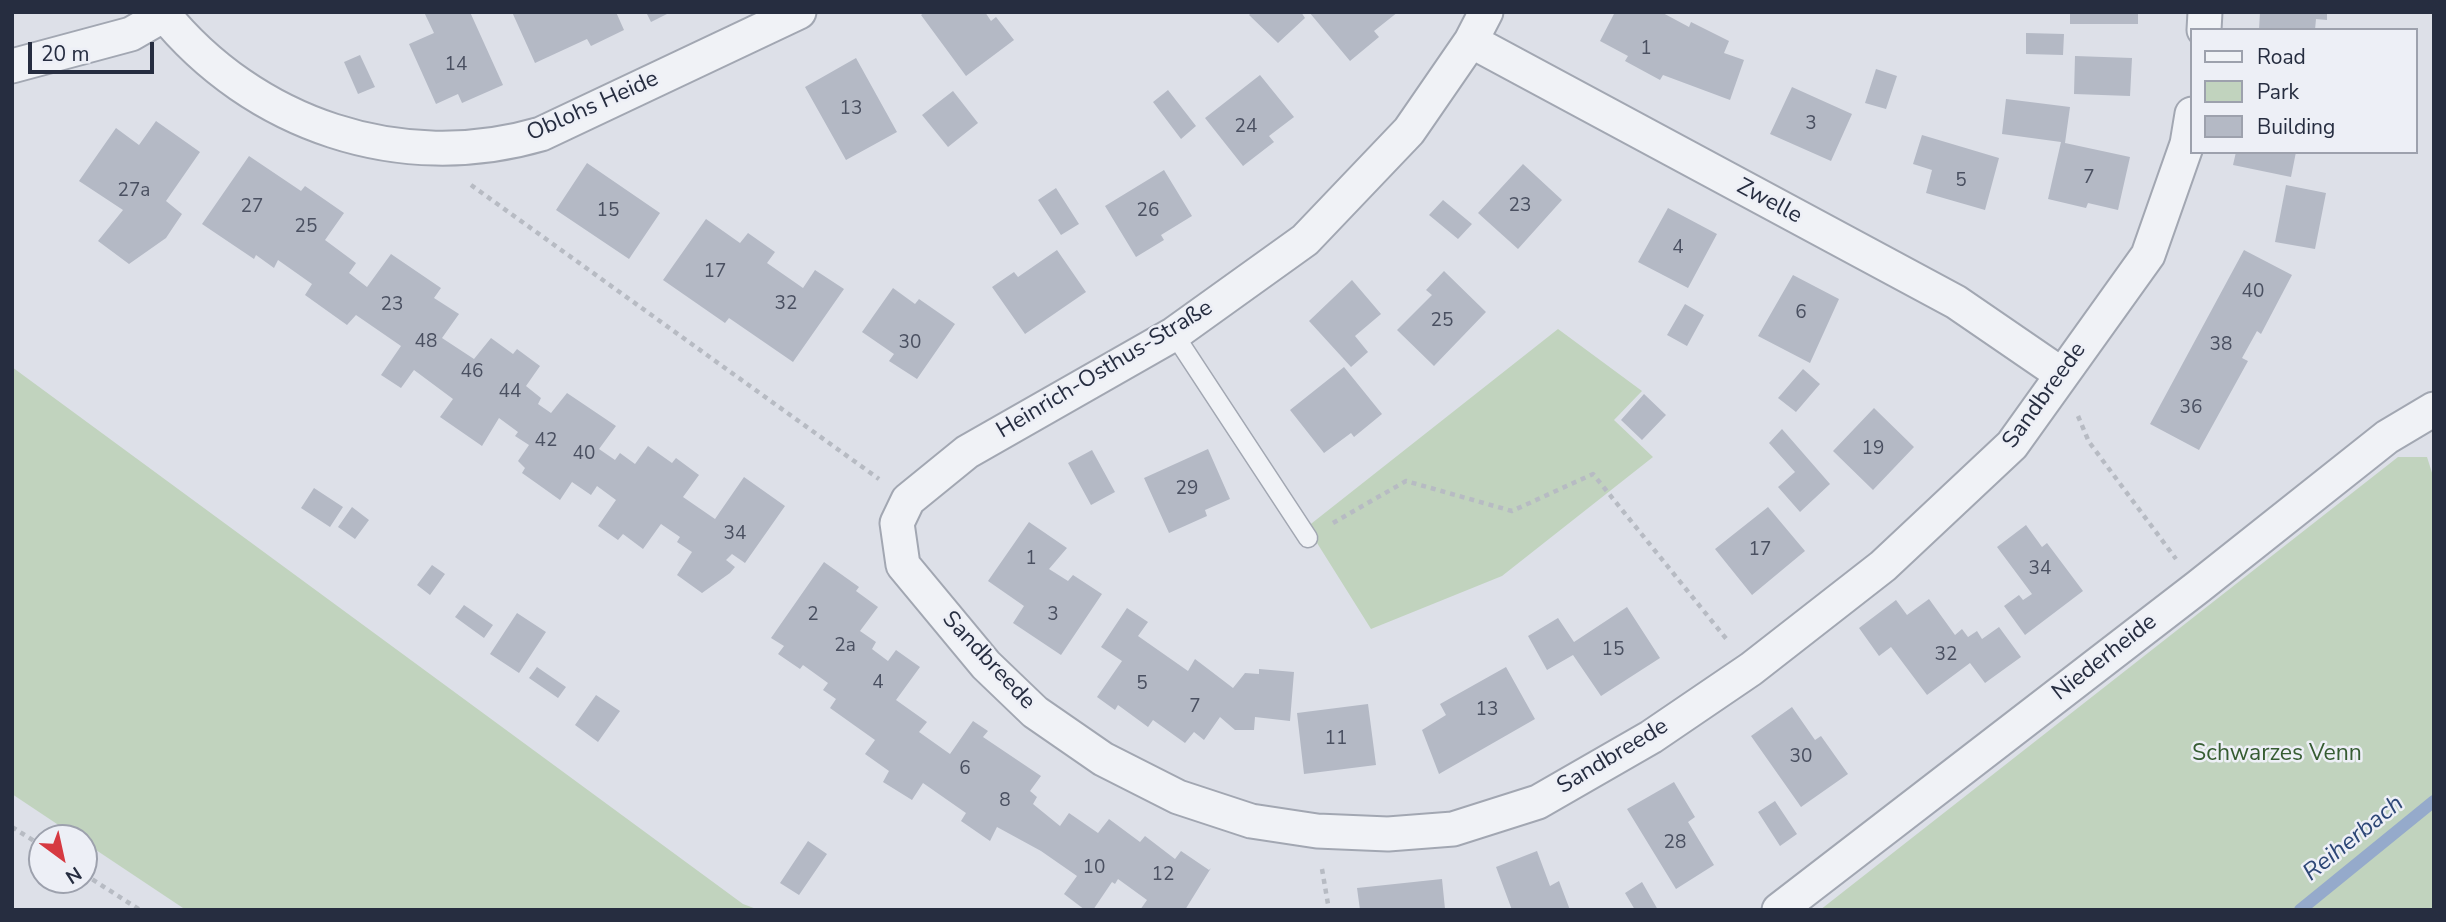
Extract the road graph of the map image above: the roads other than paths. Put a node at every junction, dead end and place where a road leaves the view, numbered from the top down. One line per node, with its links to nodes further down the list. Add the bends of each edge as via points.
1 (799, 12): 2 (street, Oblohs Heide, via 541,134 510,143 446,146 380,143 320,129 269,105 211,64)
2 (163, 13): 4 (street, Oblohs Heide, via 131,34)
3 (1479, 27): 6 (street, Heinrich-Osthus-Straße, via 1409,131 1304,240); 7 (street, Zwelle, via 1956,302)
4 (12, 66)
5 (2190, 126): 7 (street, Sandbreede, via 2148,255)
6 (1174, 334): 9 (street, Heinrich-Osthus-Straße, via 967,452); 10 (lane)
7 (2061, 374): 9 (street, Sandbreede, via 2012,445 1883,566 1751,669 1651,737 1538,802 1453,829 1388,834 1317,831 1251,821 1178,796 1103,759 1034,712 985,665 903,565 897,523)
8 (2434, 409): 11 (street, Niederheide, via 2387,437)
9 (908, 500)
10 (1308, 538)
11 (1779, 910)

